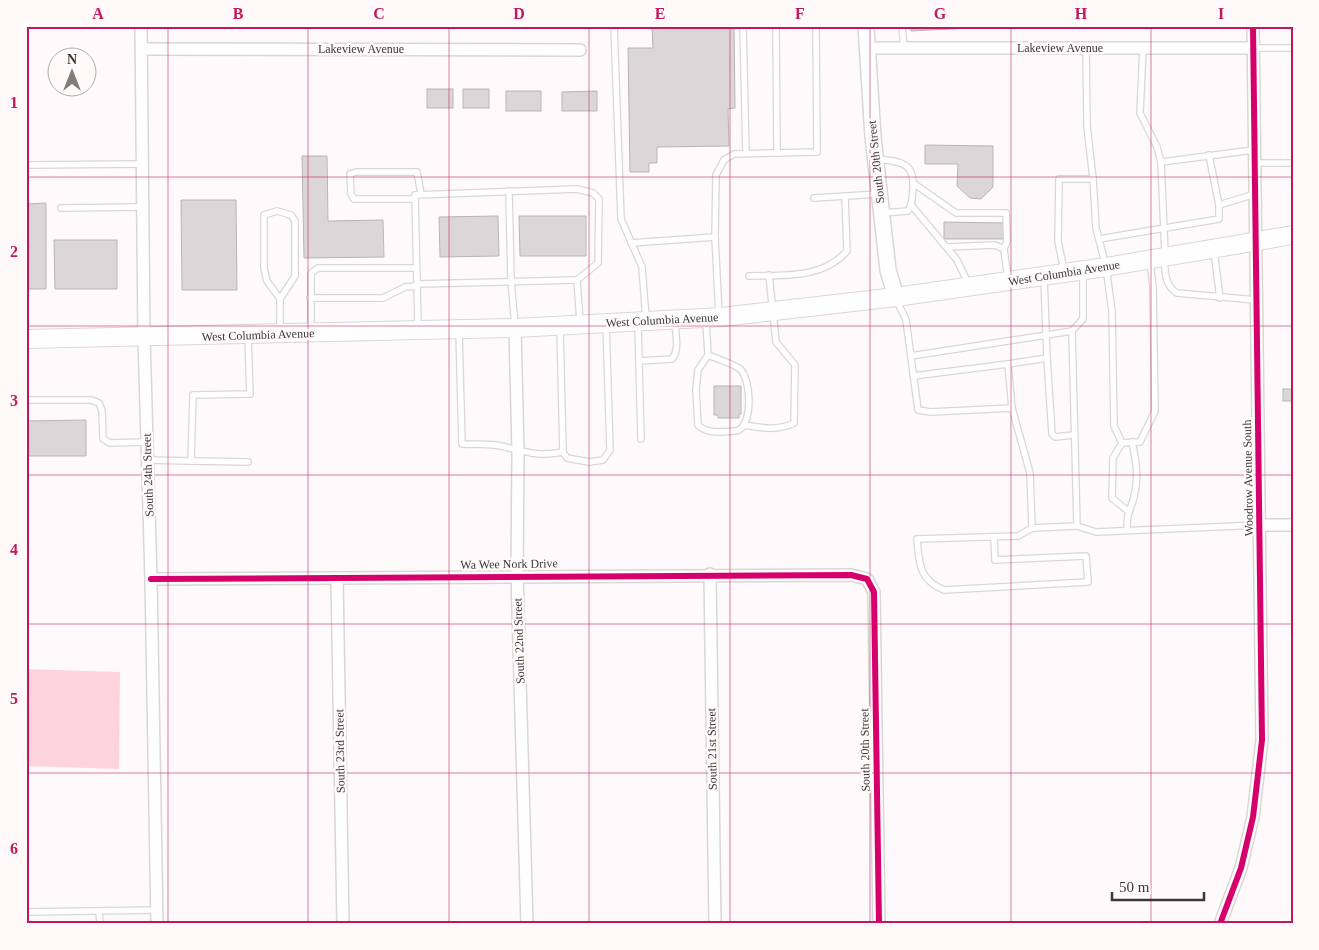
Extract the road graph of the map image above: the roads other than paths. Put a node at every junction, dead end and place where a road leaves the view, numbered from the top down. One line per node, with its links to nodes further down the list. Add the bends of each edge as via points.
1 (141, 26): 15 (street, South 24th Street)
2 (614, 26): 46 (lane, via 621,219)
3 (743, 26): 18 (lane)
4 (776, 26): 19 (lane)
5 (816, 26): 19 (lane, via 817,152)
6 (866, 26): 9 (main road, South 20th Street)
7 (902, 26): 10 (lane)
8 (1253, 26): 13 (street, Woodrow Avenue South)
9 (866, 48): 10 (street, Lakeview Avenue); 21 (main road, South 20th Street)
10 (904, 48): 11 (street, Lakeview Avenue)
11 (1086, 48): 12 (street, Lakeview Avenue); 27 (lane, via 1087,126)
12 (1143, 48): 13 (street, Lakeview Avenue); 22 (lane, via 1140,113 1158,147)
13 (1253, 48): 14 (lane); 17 (street, Woodrow Avenue South)
14 (1293, 48)
15 (142, 49): 16 (street, Lakeview Avenue); 25 (street, South 24th Street)
16 (580, 50)
17 (1254, 150): 20 (lane); 23 (street, Woodrow Avenue South)
18 (746, 153): 19 (lane); 43 (lane, via 734,154 724,160 716,175)
19 (777, 153)
20 (1209, 156): 22 (lane); 36 (lane)
21 (875, 159): 28 (lane, via 906,164 912,170); 31 (main road, South 20th Street)
22 (1161, 162): 41 (lane)
23 (1254, 163): 24 (lane); 32 (street, Woodrow Avenue South)
24 (1293, 163)
25 (143, 164): 26 (lane); 38 (street, South 24th Street)
26 (26, 166)
27 (1093, 179): 44 (lane); 54 (lane, via 1059,179 1058,241)
28 (913, 184): 37 (lane); 48 (lane, via 956,213 1006,213 1007,242)
29 (509, 191): 30 (lane); 58 (lane, via 577,189 593,193 599,199 598,263); 59 (lane)
30 (421, 194): 35 (lane, via 415,195); 35 (lane, via 417,172 350,174 354,199)
31 (880, 194): 33 (lane); 40 (main road, South 20th Street)
32 (1255, 194): 36 (lane); 45 (street, Woodrow Avenue South)
33 (845, 196): 34 (lane); 55 (lane, via 848,251 841,259 810,273)
34 (814, 198)
35 (415, 199): 52 (lane)
36 (1219, 205): 41 (lane, via 1219,219)
37 (912, 206): 40 (lane, via 908,211); 47 (lane)
38 (143, 207): 39 (lane); 83 (street, South 24th Street)
39 (61, 208)
40 (882, 214): 64 (main road, South 20th Street, via 888,270)
41 (1164, 229): 44 (lane); 50 (lane)
42 (1293, 236): 45 (main road, West Columbia Avenue)
43 (715, 237): 46 (lane); 69 (lane)
44 (1099, 240): 51 (lane)
45 (1255, 242): 49 (main road, West Columbia Avenue); 67 (street, Woodrow Avenue South)
46 (631, 243): 71 (lane, via 642,267)
47 (947, 247): 48 (lane, via 995,245); 62 (lane)
48 (1004, 249): 60 (lane)
49 (1214, 249): 50 (main road, West Columbia Avenue); 65 (lane)
50 (1160, 258): 51 (main road, West Columbia Avenue); 65 (lane, via 1171,290); 97 (lane, via 1153,296 1155,411 1140,442)
51 (1106, 267): 53 (main road, West Columbia Avenue); 98 (lane, via 1112,310 1114,426)
52 (416, 268): 61 (lane); 63 (lane, via 318,268 311,273)
53 (1083, 270): 54 (main road, West Columbia Avenue); 78 (lane, via 1083,319)
54 (1064, 273): 57 (main road, West Columbia Avenue)
55 (769, 275): 56 (lane); 68 (lane)
56 (749, 276)
57 (1044, 276): 60 (main road, West Columbia Avenue); 82 (lane)
58 (577, 280): 59 (lane); 73 (lane)
59 (511, 281): 61 (lane); 75 (lane)
60 (1008, 281): 62 (main road, West Columbia Avenue)
61 (417, 285): 63 (lane, via 383,298); 77 (lane)
62 (970, 286): 64 (main road, West Columbia Avenue)
63 (310, 298): 79 (lane)
64 (896, 298): 68 (main road, West Columbia Avenue); 86 (lane, via 906,320)
65 (1220, 298): 67 (lane)
66 (280, 299): 66 (lane, via 295,276 294,221 291,215 277,211 264,214 264,268 267,280); 80 (lane)
67 (1256, 300): 105 (street, Woodrow Avenue South)
68 (772, 312): 69 (main road, West Columbia Avenue); 93 (lane, via 776,342 795,365 794,423 765,429)
69 (713, 318): 70 (main road, West Columbia Avenue); 85 (lane)
70 (674, 320): 71 (main road, West Columbia Avenue); 88 (lane, via 674,357)
71 (642, 321): 72 (main road, West Columbia Avenue); 88 (lane)
72 (606, 323): 73 (main road, West Columbia Avenue); 100 (lane, via 610,450 603,460 589,462 567,458)
73 (580, 324): 74 (main road, West Columbia Avenue)
74 (560, 326): 75 (main road, West Columbia Avenue); 100 (lane)
75 (515, 328): 76 (main road, West Columbia Avenue); 99 (street, South 22nd Street)
76 (459, 329): 77 (main road, West Columbia Avenue); 99 (lane, via 462,444 500,445)
77 (418, 330): 79 (main road, West Columbia Avenue)
78 (1072, 331): 82 (lane); 94 (lane)
79 (311, 333): 80 (main road, West Columbia Avenue)
80 (280, 334): 81 (main road, West Columbia Avenue)
81 (248, 335): 83 (main road, West Columbia Avenue); 102 (lane, via 250,394 193,395)
82 (1045, 335): 86 (lane); 87 (lane)
83 (144, 338): 84 (main road, West Columbia Avenue); 96 (street, South 24th Street)
84 (26, 339)
85 (708, 355): 93 (lane, via 740,369 747,379 749,411); 93 (lane, via 698,370 698,425 715,432 738,431)
86 (911, 356): 90 (lane)
87 (1047, 358): 89 (lane); 94 (lane, via 1052,434 1055,437)
88 (640, 361): 95 (lane)
89 (1008, 364): 90 (lane); 92 (lane)
90 (913, 376): 92 (lane, via 918,410)
91 (26, 400): 96 (lane, via 91,400 99,403 102,411 103,440 110,443)
92 (1012, 408): 108 (lane, via 1030,473)
93 (744, 425)
94 (1074, 435): 107 (lane)
95 (642, 439)
96 (147, 442): 101 (street, South 24th Street)
97 (1132, 442): 98 (lane); 104 (lane, via 1137,463 1136,486)
98 (1122, 443): 104 (lane, via 1113,458 1112,498)
99 (518, 452): 100 (lane, via 543,455); 112 (street, South 22nd Street)
100 (563, 452)
101 (148, 460): 102 (lane); 114 (street, South 24th Street)
102 (191, 461): 103 (lane)
103 (248, 462)
104 (1128, 511): 109 (lane)
105 (1260, 525): 106 (street); 109 (lane); 125 (street, Woodrow Avenue South, via 1262,740 1259,783 1241,868)
106 (1293, 525)
107 (1077, 526): 108 (lane); 109 (lane, via 1096,532)
108 (1032, 528): 110 (lane, via 1018,536)
109 (1127, 530)
110 (994, 537): 110 (lane, via 917,539 924,576 944,590 1088,582 1086,556 995,560)
111 (710, 574): 112 (street, Wa Wee Nork Drive); 115 (street, Wa Wee Nork Drive, via 851,575); 123 (street, South 21st Street)
112 (517, 575): 113 (street, Wa Wee Nork Drive); 122 (street, South 22nd Street)
113 (337, 578): 114 (street, Wa Wee Nork Drive); 121 (street, South 23rd Street)
114 (152, 579): 116 (street, South 24th Street)
115 (867, 579): 124 (street, South 20th Street, via 874,592)
116 (157, 910): 117 (lane); 120 (street, South 24th Street)
117 (100, 911): 118 (lane); 119 (lane)
118 (26, 912)
119 (100, 924)
120 (157, 924)
121 (343, 924)
122 (527, 924)
123 (715, 924)
124 (879, 924)
125 (1220, 924)

